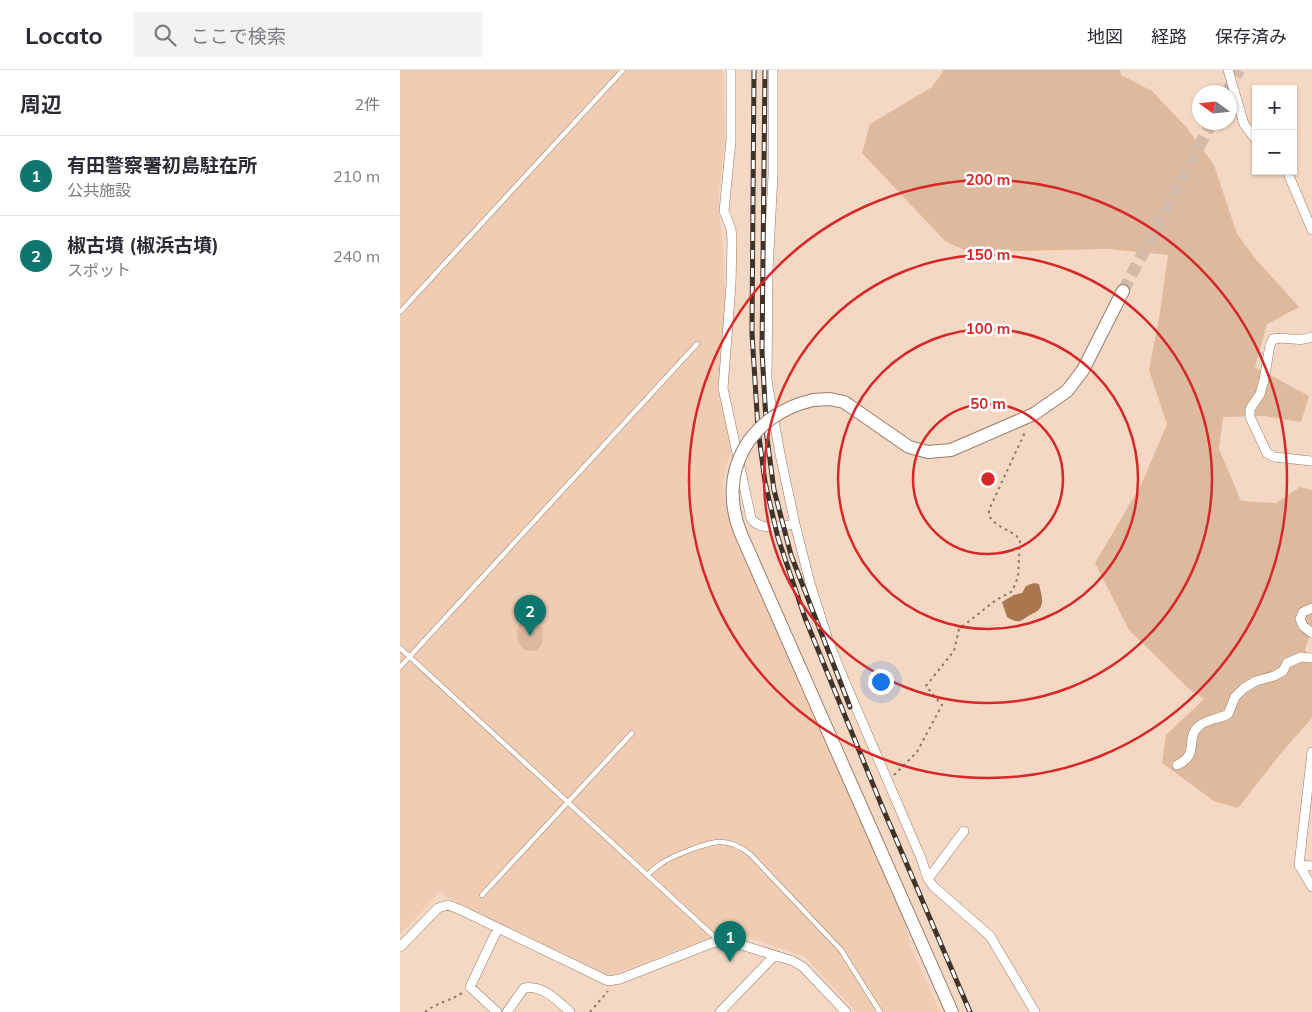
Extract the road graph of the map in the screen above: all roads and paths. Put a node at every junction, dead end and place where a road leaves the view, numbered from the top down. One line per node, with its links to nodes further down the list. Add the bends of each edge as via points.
1 (623, 70): 9 (lane)
2 (731, 70): 14 (street, via 731,140 724,210 732,240 731,285 723,388 753,522 760,526)
3 (773, 70): 14 (street, via 767,380)
4 (1228, 70): 5 (street, via 1244,124)
5 (1252, 135)
6 (1289, 175): 7 (street)
7 (1312, 230)
8 (1122, 291): 12 (street, via 1079,376 1059,397)
9 (400, 312)
10 (1312, 337): 13 (street, via 1274,340 1270,345 1260,394 1250,409 1250,417 1267,453)
11 (697, 344): 18 (lane)
12 (1034, 414): 24 (path, via 988,515 1020,540 1017,582 1011,592 959,630 954,651 926,686 942,705 917,752); 49 (street, bridge, via 951,450 928,452 900,442 844,402 830,398 813,400 786,408 764,422 745,447 734,473 732,494 741,534)
13 (1311, 463)
14 (795, 524): 24 (street, via 828,640)
15 (1312, 608): 16 (street, via 1303,612 1300,619)
16 (1312, 633)
17 (400, 648): 18 (lane)
18 (410, 657): 20 (lane); 26 (lane)
19 (1312, 658): 23 (street, via 1300,656 1287,663 1283,671 1244,688 1235,697 1228,714 1198,726 1191,738 1189,757)
20 (400, 668)
21 (632, 733): 26 (lane)
22 (1312, 752): 25 (street)
23 (1177, 765)
24 (887, 780): 31 (street)
25 (1309, 802): 28 (street)
26 (568, 803): 30 (lane); 33 (lane)
27 (964, 831): 31 (street)
28 (1299, 865): 29 (street); 32 (street)
29 (1312, 866)
30 (647, 876): 35 (lane); 48 (lane, via 668,859 708,844 718,842 741,847 841,950)
31 (928, 878): 50 (street, via 990,936)
32 (1312, 886)
33 (482, 895)
34 (498, 928): 36 (street, via 455,907 443,906 430,914); 38 (street, via 601,979); 39 (street)
35 (720, 942): 37 (street, via 732,942); 38 (street)
36 (400, 947)
37 (774, 956): 40 (street); 47 (street, via 803,967)
38 (618, 980): 45 (path)
39 (470, 987): 41 (path); 42 (street)
40 (731, 1008): 46 (street)
41 (425, 1012)
42 (498, 1012)
43 (507, 1012): 44 (street, via 528,987 545,991)
44 (570, 1012)
45 (590, 1012)
46 (720, 1012)
47 (846, 1012)
48 (880, 1012)
49 (952, 1012)
50 (1035, 1012)

